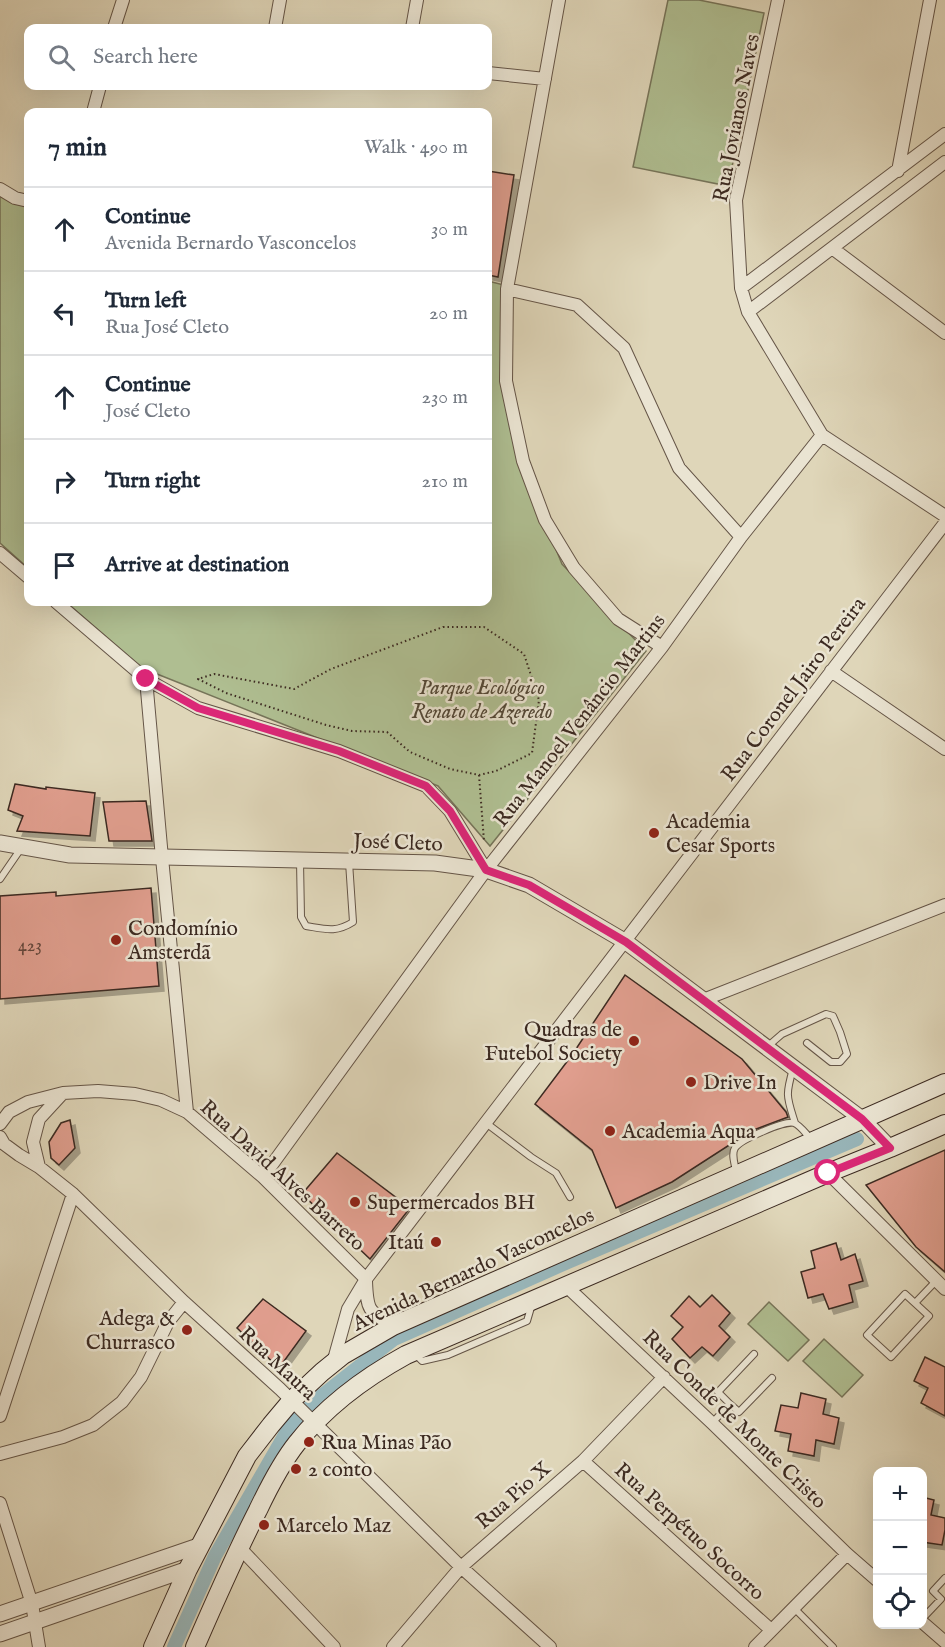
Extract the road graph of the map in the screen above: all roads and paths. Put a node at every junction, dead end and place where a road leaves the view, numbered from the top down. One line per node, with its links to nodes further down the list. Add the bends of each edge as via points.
1 (123, 0): 7 (street)
2 (280, 0): 8 (street)
3 (417, 0): 9 (street)
4 (559, 0): 11 (street)
5 (778, 0): 20 (street, Rua Jovianos Naves, via 736,200)
6 (930, 0): 16 (street)
7 (115, 24)
8 (276, 24)
9 (413, 24)
10 (492, 73): 11 (street)
11 (545, 79): 21 (street)
12 (99, 90): 13 (street)
13 (94, 108)
14 (945, 134): 16 (street)
15 (945, 162): 19 (street)
16 (898, 171): 20 (street)
17 (0, 189): 18 (street)
18 (24, 200)
19 (832, 248): 22 (street); 23 (street)
20 (741, 288): 22 (street, Rua Jovianos Naves)
21 (507, 289): 27 (street, via 577,305 624,348 679,468); 31 (street, via 506,381 523,461 544,520 574,568 618,619)
22 (748, 312): 24 (street, Rua Jovianos Naves)
23 (945, 333)
24 (822, 435): 25 (street, Rua Jovianos Naves); 27 (street, Rua Manoel Venâncio Martins)
25 (945, 516)
26 (945, 523): 32 (street, Rua Coronel Jairo Pereira)
27 (741, 537): 31 (street, Rua Manoel Venâncio Martins)
28 (0, 553): 29 (street)
29 (24, 574)
30 (61, 606): 33 (street)
31 (662, 647): 42 (street, Rua Manoel Venâncio Martins)
32 (831, 670): 34 (street); 45 (street, Rua Coronel Jairo Pereira)
33 (146, 679): 39 (street); 42 (street, via 198,708 339,751 426,786 450,811)
34 (945, 749)
35 (479, 775): 35 (path, via 532,753 539,700 524,654 484,627 443,627 331,669 294,688 214,674 198,679 226,693 326,725 387,732 410,752 450,769); 37 (path)
36 (0, 843): 38 (street, José Cleto)
37 (484, 846)
38 (22, 847): 39 (street, José Cleto, via 69,855); 43 (lane)
39 (162, 858): 40 (street, José Cleto); 52 (street)
40 (300, 861): 41 (street, José Cleto); 41 (lane, via 301,917 306,926 323,929 342,929 353,922)
41 (349, 861): 42 (street, José Cleto, via 435,863)
42 (486, 870): 45 (street, José Cleto, via 529,885); 64 (street, Rua Manoel Venâncio Martins)
43 (0, 879)
44 (945, 905): 46 (street)
45 (626, 942): 46 (street, José Cleto); 56 (street, Rua Coronel Jairo Pereira)
46 (703, 1000): 48 (street, José Cleto)
47 (807, 1043): 48 (lane, via 831,1062 840,1062 847,1054 833,1016 826,1014 782,1034)
48 (767, 1047): 49 (street, José Cleto)
49 (794, 1068): 53 (street, José Cleto); 54 (lane, via 787,1096)
50 (945, 1083): 53 (main road, Avenida Bernardo Vasconcelos)
51 (63, 1093): 52 (street, Rua David Alves Barreto, via 135,1094); 55 (street, Rua David Alves Barreto, via 28,1102 9,1112); 61 (street, via 39,1119 33,1142)
52 (187, 1112): 64 (street, Rua David Alves Barreto)
53 (862, 1119): 59 (main road, Avenida Bernardo Vasconcelos); 60 (street, José Cleto)
54 (795, 1123): 59 (lane); 63 (lane, via 786,1122 735,1147)
55 (0, 1124)
56 (486, 1124): 66 (lane, via 556,1173); 67 (street, Rua Coronel Jairo Pereira)
57 (945, 1124): 60 (main road)
58 (0, 1137): 61 (street, Rua Maura, via 4,1144)
59 (813, 1141): 63 (main road, Avenida Bernardo Vasconcelos)
60 (890, 1148): 62 (main road)
61 (39, 1167): 65 (street, Rua Maura)
62 (828, 1173): 68 (main road); 69 (street)
63 (736, 1175): 72 (main road, Avenida Bernardo Vasconcelos)
64 (263, 1177): 67 (street, Rua David Alves Barreto)
65 (73, 1194): 70 (street, Rua Maura); 79 (street)
66 (570, 1197)
67 (366, 1279): 72 (street, via 367,1303 375,1316); 74 (street, Rua Coronel Jairo Pereira, via 348,1309)
68 (565, 1285): 75 (street, Rua Conde de Monte Cristo); 80 (main road, via 472,1335 413,1352 389,1364 338,1399)
69 (940, 1285): 71 (lane)
70 (184, 1302): 77 (street, Rua Maura); 82 (street, via 168,1322 141,1377 122,1402 93,1425)
71 (915, 1304): 71 (lane, via 929,1316 891,1357 867,1335 904,1294)
72 (393, 1326): 74 (main road, Avenida Bernardo Vasconcelos)
73 (754, 1354): 78 (lane, via 718,1392)
74 (333, 1363): 77 (main road, Avenida Bernardo Vasconcelos)
75 (664, 1377): 81 (street, Rua Conde de Monte Cristo); 83 (street, Rua Pio X)
76 (772, 1378): 78 (lane, via 739,1412)
77 (292, 1400): 80 (street, Rua Maura); 85 (main road, Avenida Bernardo Vasconcelos, via 248,1456)
78 (730, 1404): 81 (lane)
79 (0, 1416)
80 (314, 1423): 86 (main road, via 270,1485); 88 (street, Rua Maura)
81 (712, 1423): 87 (street, Rua Conde de Monte Cristo)
82 (0, 1454)
83 (583, 1461): 88 (street, Rua Pio X); 99 (street, Rua Perpétuo Socorro)
84 (0, 1503): 93 (street)
85 (201, 1545): 89 (main road, Avenida Bernardo Vasconcelos); 93 (street)
86 (239, 1547): 104 (main road); 105 (street)
87 (848, 1554): 90 (street, Rua Conde de Monte Cristo); 94 (street)
88 (461, 1567): 106 (street, Rua Pio X); 107 (street, Rua Maura)
89 (188, 1569): 97 (street); 103 (main road, Avenida Bernardo Vasconcelos)
90 (873, 1576)
91 (945, 1578): 92 (lane, via 933,1591)
92 (943, 1600): 96 (lane)
93 (32, 1604): 95 (street); 97 (street)
94 (794, 1608): 99 (street); 109 (lane)
95 (0, 1614)
96 (927, 1615)
97 (35, 1623): 100 (street); 102 (street)
98 (927, 1625): 101 (street)
99 (771, 1630): 108 (street)
100 (0, 1634)
101 (945, 1642)
102 (39, 1647)
103 (153, 1647)
104 (195, 1647)
105 (334, 1647)
106 (393, 1647)
107 (550, 1647)
108 (755, 1647)
109 (833, 1647)

